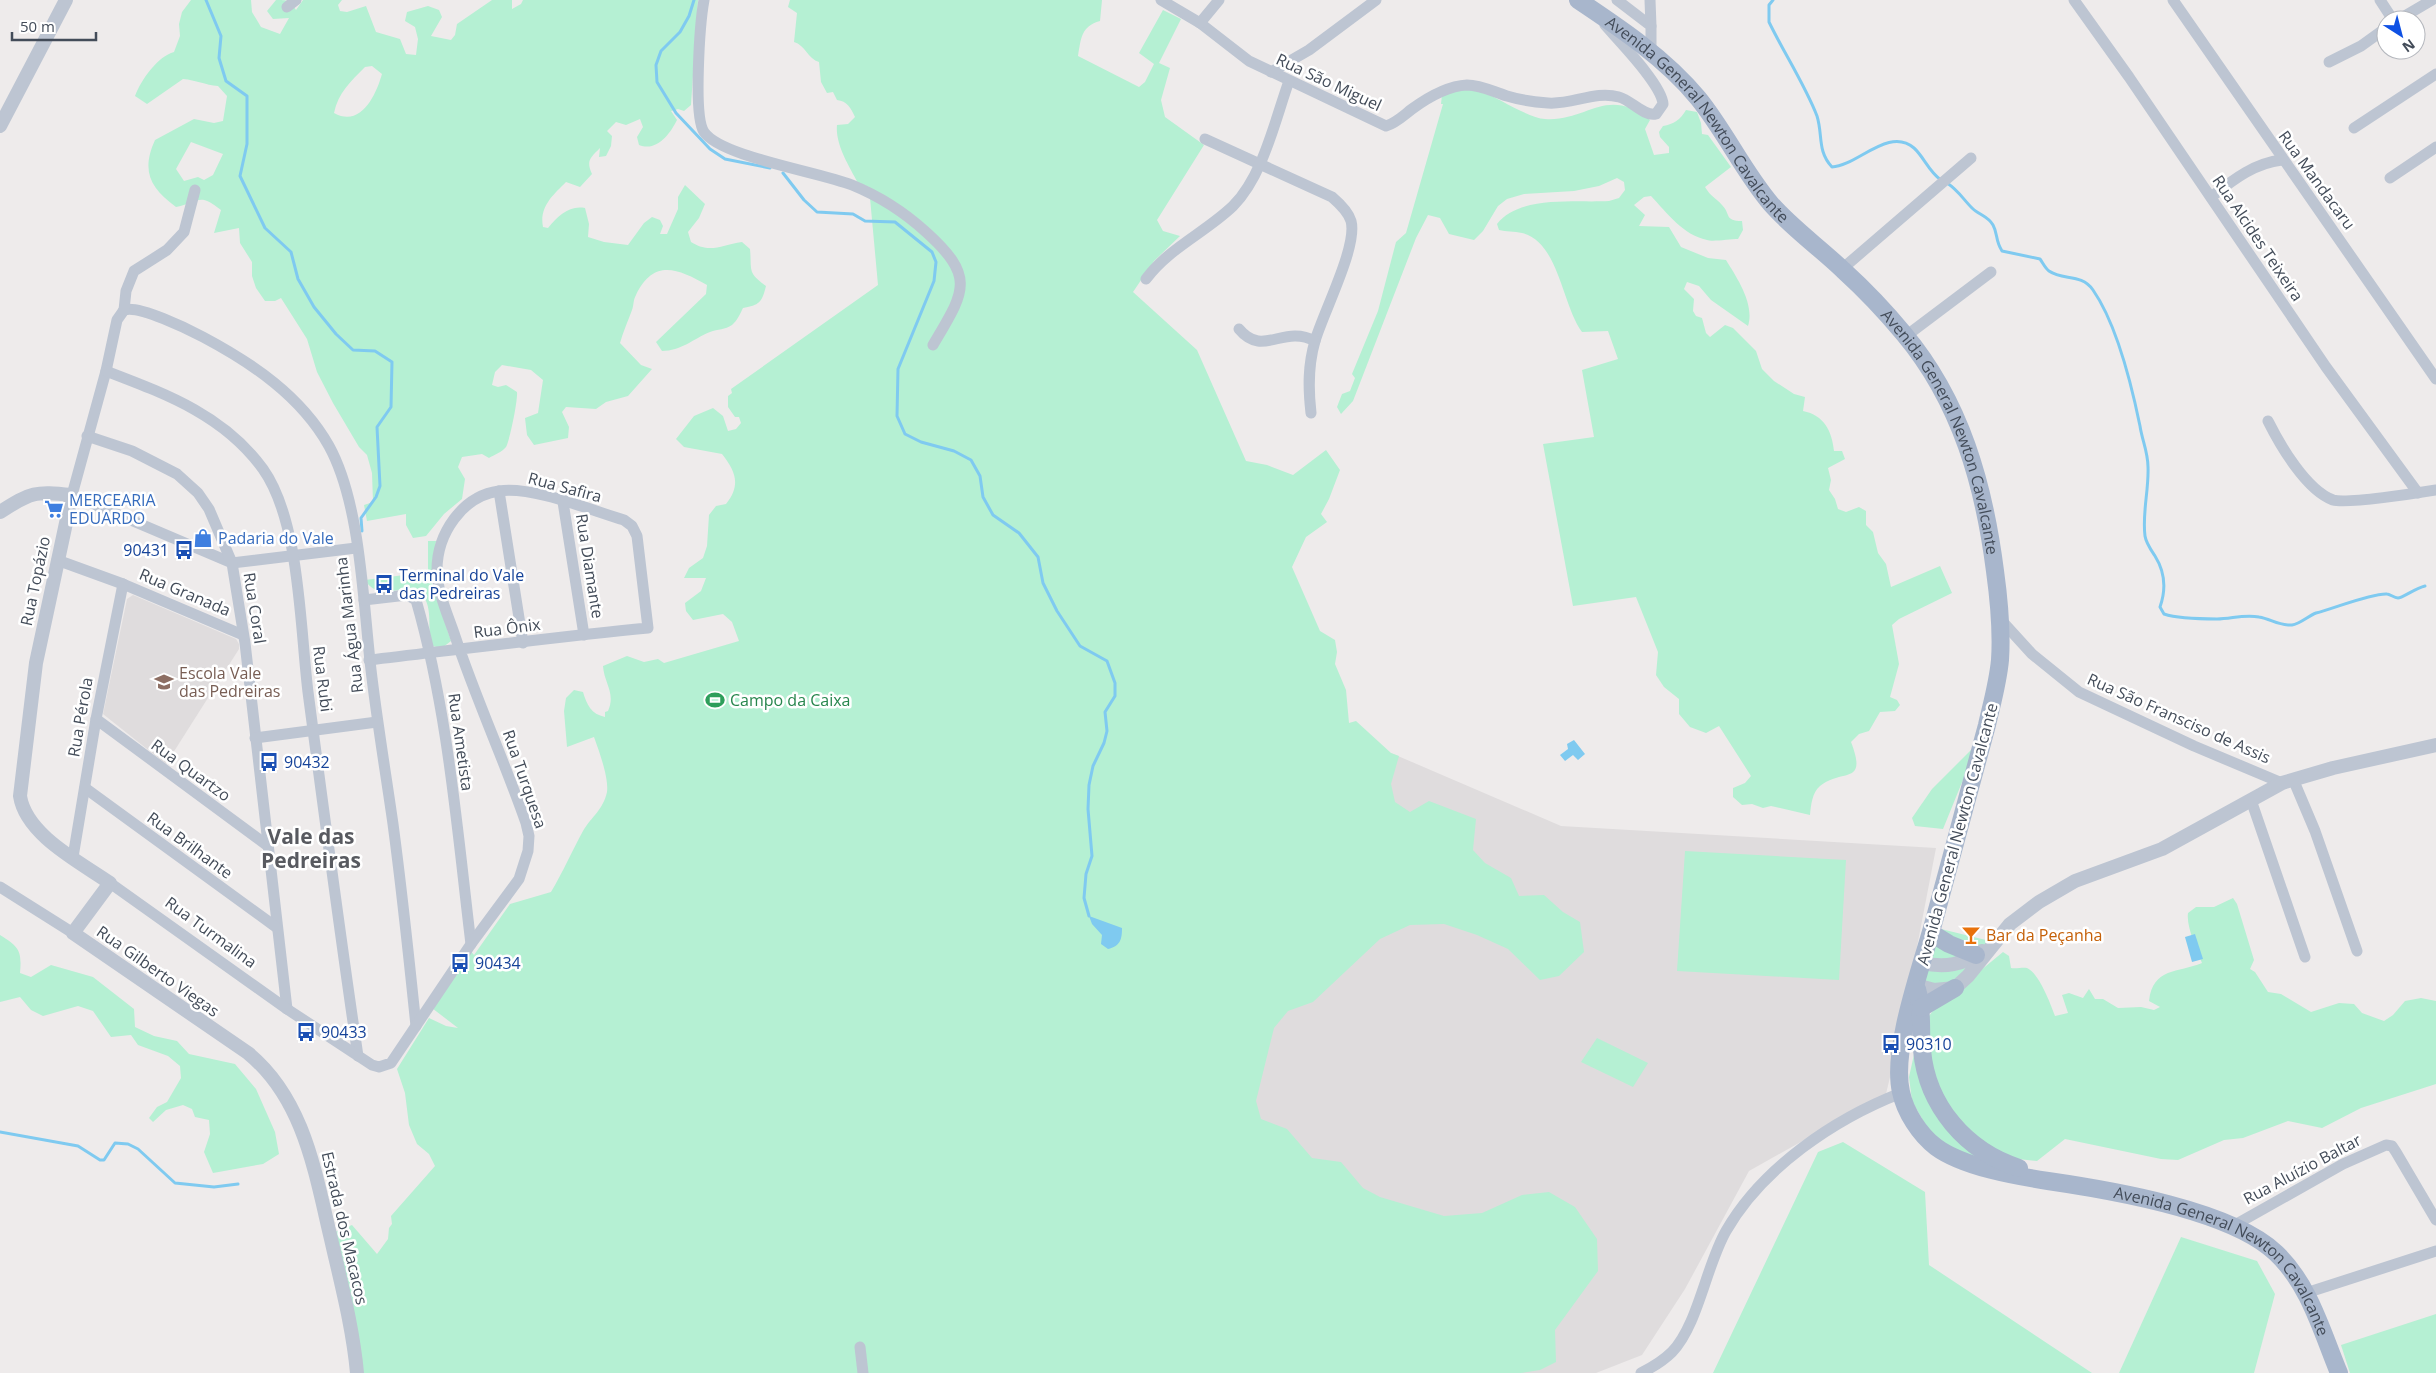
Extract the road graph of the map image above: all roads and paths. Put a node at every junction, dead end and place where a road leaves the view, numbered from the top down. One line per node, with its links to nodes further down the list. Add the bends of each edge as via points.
1 (66, 0): 22 (street)
2 (704, 0): 39 (street, via 698,112 704,133 740,153 852,185 880,198 942,247 962,279 960,293)
3 (1161, 0): 14 (street, Rua São Miguel)
4 (1218, 0): 14 (street)
5 (1376, 0): 19 (street, via 1309,50)
6 (1578, 0): 13 (main road, Avenida General Newton Cavalcante)
7 (1617, 0): 15 (street)
8 (1650, 0): 15 (street)
9 (2074, 0): 31 (street, Rua Alcides Teixeira)
10 (2173, 0): 27 (street, Rua Mandacaru)
11 (2432, 0): 12 (street)
12 (2415, 10)
13 (1594, 11): 17 (main road, Avenida General Newton Cavalcante); 21 (street, Rua São Miguel, via 1658,90 1663,104 1656,114 1648,114 1627,100 1612,96 1597,95 1549,104 1524,101 1468,85 1438,94 1386,126)
14 (1200, 23): 19 (street, Rua São Miguel, via 1248,61)
15 (1651, 26): 17 (street)
16 (2376, 35): 18 (street)
17 (1651, 52): 32 (main road, Avenida General Newton Cavalcante, via 1700,100 1758,188 1780,214)
18 (2330, 62)
19 (1271, 72): 21 (street, Rua São Miguel)
20 (2436, 74): 23 (street)
21 (1289, 81): 28 (street)
22 (0, 126)
23 (2354, 128)
24 (1205, 139): 28 (street)
25 (2436, 147): 29 (street)
26 (1971, 158): 32 (street)
27 (2282, 160): 31 (street, via 2256,167); 41 (street, Rua Mandacaru)
28 (1260, 162): 34 (street, via 1251,184 1234,205 1166,257); 38 (street, via 1332,196 1350,220 1352,235 1348,251)
29 (2390, 178)
30 (195, 190): 35 (street, Rua Topázio, via 184,232 167,250 134,271 126,291)
31 (2211, 197): 47 (street, Rua Alcides Teixeira, via 2326,367)
32 (1842, 269): 37 (main road, Avenida General Newton Cavalcante)
33 (1991, 272): 37 (street)
34 (1146, 279)
35 (124, 310): 40 (street, Rua Topázio, via 116,320); 51 (street, Rua Água Marinha, via 135,309 165,320 242,357 276,383 304,411 329,446 341,477)
36 (1239, 330): 38 (street, via 1258,342 1298,334)
37 (1906, 336): 57 (main road, Avenida General Newton Cavalcante, via 1950,408 1976,470 1992,549)
38 (1316, 340): 42 (street, via 1308,371)
39 (933, 345)
40 (106, 371): 44 (street, Rua Topázio); 52 (street, Rua Rubi, via 199,410 242,444 264,470 281,501)
41 (2436, 379)
42 (1310, 413)
43 (2268, 421): 47 (street, via 2298,469 2334,500)
44 (87, 436): 48 (street, Rua Topázio); 54 (street, Rua Coral, via 132,451 177,474 198,493 209,509)
45 (2436, 490): 47 (street)
46 (499, 491): 49 (street, Rua Safira, via 533,493); 61 (street); 62 (street, Rua Safira, via 482,496 458,514 440,547 438,583)
47 (2418, 493)
48 (72, 495): 50 (street, via 33,493); 53 (street, Rua Topázio); 54 (street)
49 (563, 502): 58 (street, Rua Safira, via 624,520 632,526 637,536); 59 (street, Rua Diamante)
50 (0, 512)
51 (356, 548): 52 (street); 56 (street, Rua Água Marinha)
52 (293, 555): 54 (street); 67 (street, Rua Rubi)
53 (57, 560): 55 (street, Rua Granada); 73 (street, Rua Topázio, via 36,663 20,796)
54 (232, 563): 60 (street, Rua Coral)
55 (123, 584): 60 (street, Rua Granada); 65 (street, Rua Pérola)
56 (364, 600): 63 (street, Rua Ametista, via 414,596); 64 (street, Rua Água Marinha)
57 (2000, 619): 70 (street, Rua São Fransciso de Assis, via 2032,654 2079,692 2194,746); 80 (main road, Avenida General Newton Cavalcante, via 1996,688)
58 (648, 628): 59 (street, Rua Ônix)
59 (584, 634): 61 (street, Rua Ônix)
60 (244, 635): 68 (street, Rua Coral)
61 (522, 643): 62 (street, Rua Ônix)
62 (459, 650): 63 (street, Rua Ônix); 82 (street, Rua Turquesa, via 529,836 526,864 519,879)
63 (431, 653): 64 (street, Rua Ônix); 82 (street, Rua Ametista)
64 (370, 660): 66 (street, Rua Água Marinha)
65 (96, 719): 71 (street, Rua Pérola); 74 (street, Rua Quartzo)
66 (377, 722): 67 (street); 91 (street, Rua Água Marinha)
67 (313, 730): 68 (street); 92 (street, Rua Rubi)
68 (255, 738): 74 (street, Rua Coral)
69 (2436, 745): 70 (street)
70 (2288, 781): 72 (street); 83 (street, via 2315,831)
71 (84, 788): 75 (street, Rua Pérola); 78 (street, Rua Brilhante)
72 (2252, 800): 81 (street, via 2162,849 2075,881 2039,902 2010,924); 85 (street)
73 (22, 807): 75 (street, Rua Turmalina, via 38,829)
74 (268, 846): 78 (street, Rua Coral)
75 (73, 857): 76 (street, Rua Turmalina)
76 (110, 883): 79 (street); 90 (street, Rua Turmalina)
77 (0, 887): 79 (street, Rua Gilberto Viegas)
78 (276, 927): 90 (street, Rua Coral)
79 (74, 933): 95 (street, Rua Gilberto Viegas, via 248,1053 264,1066)
80 (1931, 933): 84 (main road); 86 (main road, Avenida General Newton Cavalcante)
81 (1994, 942): 84 (street); 88 (street)
82 (471, 944): 91 (street, Rua Turquesa)
83 (2357, 951)
84 (1976, 955): 86 (street, via 1950,966)
85 (2305, 957)
86 (1922, 962): 87 (main road, Avenida General Newton Cavalcante)
87 (1916, 985): 88 (street, via 1934,990); 89 (main road, Avenida General Newton Cavalcante); 94 (main road, Avenida General Newton Cavalcante, via 1902,1048)
88 (1955, 988): 89 (main road)
89 (1921, 1008): 96 (main road, Avenida General Newton Cavalcante, via 1926,1074 1939,1105 1959,1132 1984,1152 2014,1166)
90 (287, 1010): 92 (street, Rua Turmalina)
91 (416, 1026): 93 (street, Rua Turquesa)
92 (358, 1056): 93 (street, Rua Turmalina, via 379,1067)
93 (391, 1063)
94 (1901, 1093): 96 (main road, Avenida General Newton Cavalcante, via 1916,1126 1942,1151 2008,1174); 104 (street, via 1849,1116 1828,1130 1788,1161 1749,1199 1719,1245 1684,1335 1660,1363)
95 (286, 1096): 102 (street, Estrada dos Macacos, via 313,1162 340,1275)
96 (2072, 1184): 98 (main road, Avenida General Newton Cavalcante, via 2164,1204)
97 (2436, 1220): 98 (street, Rua Aluízio Baltar, via 2392,1146 2386,1145 2343,1164)
98 (2233, 1226): 100 (main road, Avenida General Newton Cavalcante, via 2275,1252 2292,1270)
99 (2436, 1251): 100 (street)
100 (2306, 1293): 105 (main road, Avenida General Newton Cavalcante)
101 (860, 1347): 103 (street)
102 (357, 1373)
103 (863, 1373)
104 (1641, 1373)
105 (2339, 1373)

